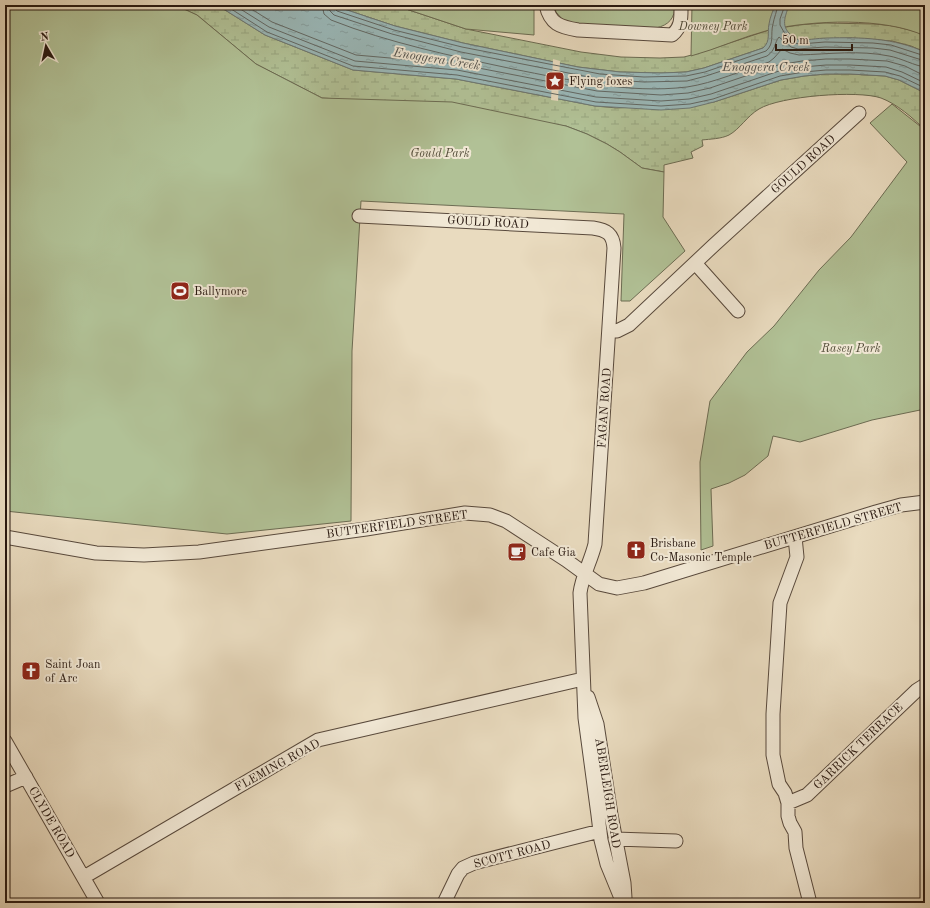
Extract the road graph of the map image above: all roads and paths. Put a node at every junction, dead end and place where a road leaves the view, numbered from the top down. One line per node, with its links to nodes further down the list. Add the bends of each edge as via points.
1 (546, 5): 2 (street, via 551,18 565,28 672,35 680,26)
2 (681, 5)
3 (859, 113): 6 (street, GOULD ROAD)
4 (358, 216): 5 (street, GOULD ROAD, via 593,228 606,231)
5 (613, 240): 8 (street, FAGAN ROAD)
6 (695, 263): 7 (street); 8 (street, GOULD ROAD, via 629,325 617,331)
7 (738, 311)
8 (609, 330): 12 (street, FAGAN ROAD, via 595,544)
9 (925, 502): 11 (street, BUTTERFIELD STREET, via 891,508)
10 (5, 537): 12 (street, BUTTERFIELD STREET, via 96,553 160,555 199,552 455,514 478,513 506,521)
11 (795, 537): 12 (street, BUTTERFIELD STREET, via 622,588 599,584); 18 (street, via 797,557 780,603 773,714 773,755)
12 (584, 573): 13 (street, ABERLEIGH ROAD, via 580,593)
13 (583, 682): 19 (street, ABERLEIGH ROAD, via 585,718); 20 (street, ABERLEIGH ROAD, via 597,724); 22 (street, FLEMING ROAD, via 318,740)
14 (925, 685): 18 (street, GARRICK TERRACE, via 807,795)
15 (5, 742): 16 (street, CLYDE ROAD)
16 (26, 777): 17 (street); 22 (street, CLYDE ROAD)
17 (5, 786)
18 (788, 803): 26 (street, via 788,816 795,832 796,848)
19 (600, 831): 24 (street, SCOTT ROAD, via 463,868); 25 (street, ABERLEIGH ROAD, via 607,864)
20 (615, 839): 21 (street); 25 (street, ABERLEIGH ROAD, via 624,883)
21 (676, 841)
22 (84, 877): 23 (street, CLYDE ROAD)
23 (98, 903)
24 (444, 903)
25 (624, 903)
26 (810, 903)

